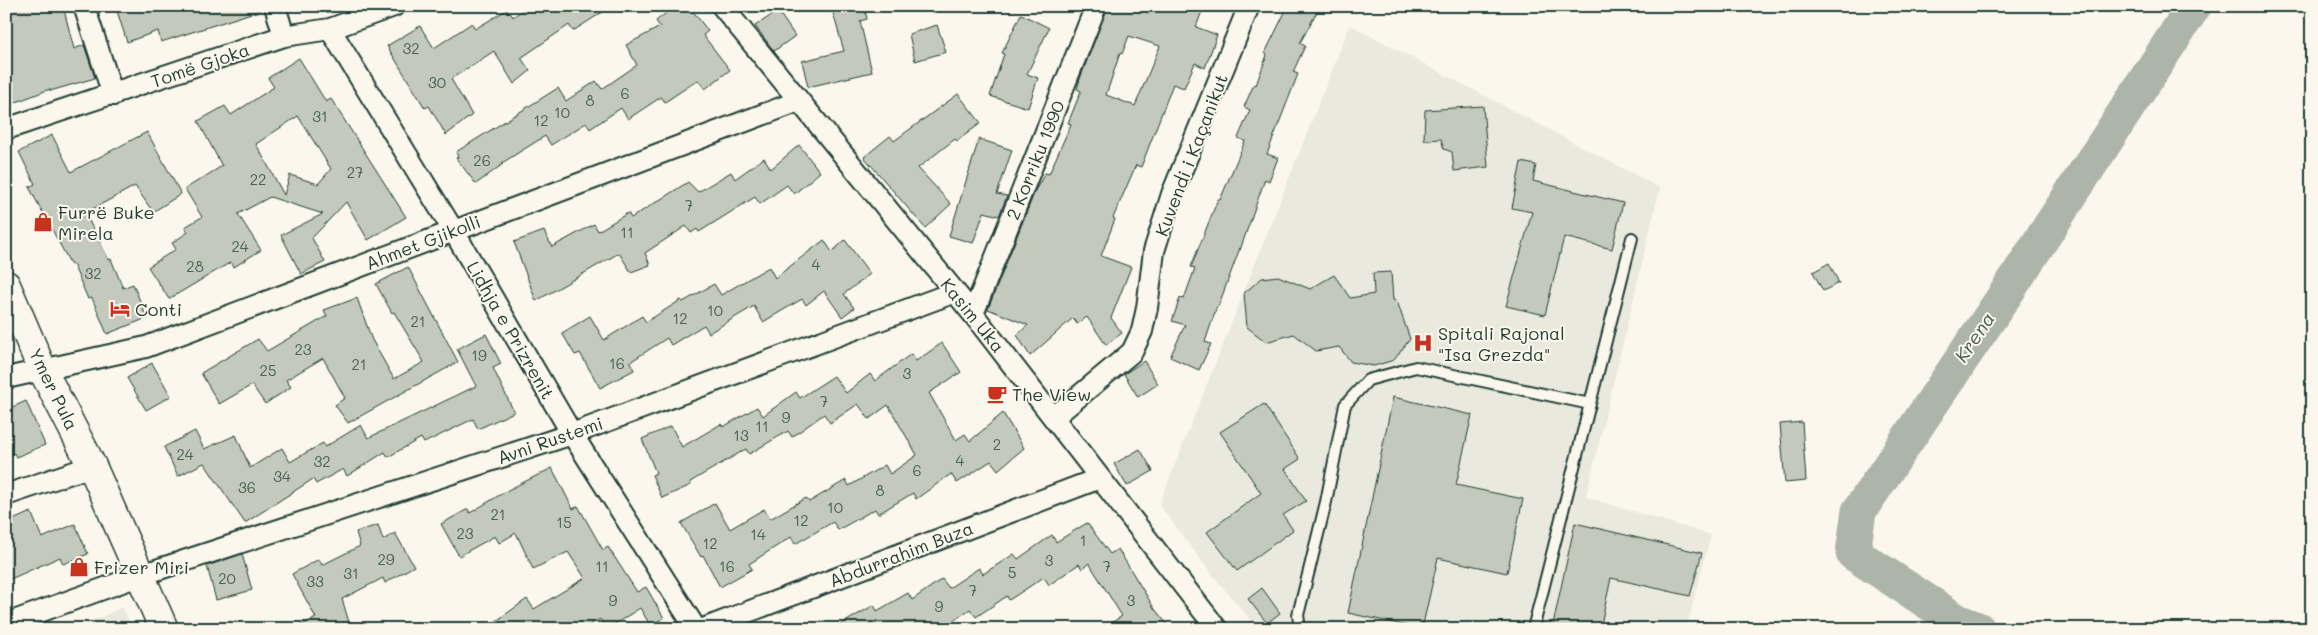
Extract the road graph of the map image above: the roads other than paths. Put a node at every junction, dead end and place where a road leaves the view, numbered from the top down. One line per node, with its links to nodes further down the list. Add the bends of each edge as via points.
1 (84, 6): 9 (street)
2 (275, 6): 8 (street)
3 (394, 6): 7 (street, Tomë Gjoka)
4 (722, 6): 10 (street, Kasim Uka)
5 (1096, 6): 16 (street, 2 Korriku 1990)
6 (1249, 6): 20 (street, Kuvendi i Kaçanikut, via 1172,194 1154,250 1142,331 1132,352)
7 (330, 30): 8 (street, Tomë Gjoka); 12 (street, Lidhja e Prizrenit)
8 (284, 36): 9 (street, Tomë Gjoka)
9 (113, 95): 11 (street, Tomë Gjoka)
10 (799, 101): 12 (street, Ahmet Gjikolli); 15 (street, Kasim Uka)
11 (6, 129)
12 (453, 230): 17 (street, Ahmet Gjikolli, via 146,347); 21 (street, Lidhja e Prizrenit)
13 (1632, 238): 19 (lane)
14 (6, 284): 17 (street, Ymer Pula)
15 (955, 292): 16 (street, Kasim Uka); 21 (street, Avni Rustemi)
16 (973, 314): 20 (street, Kasim Uka)
17 (42, 369): 18 (street, Ahmet Gjikolli); 22 (street, Ymer Pula)
18 (6, 378)
19 (1590, 404): 31 (lane, via 1416,367 1368,380 1345,405 1326,502 1298,615); 32 (lane)
20 (1054, 417): 23 (street, Kasim Uka)
21 (572, 434): 25 (street, Avni Rustemi); 28 (street, Lidhja e Prizrenit)
22 (92, 466): 24 (street); 25 (street, Ymer Pula)
23 (1100, 478): 29 (street, Abdurrahim Buza); 30 (street, Kasim Uka)
24 (6, 495)
25 (141, 575): 26 (street, Avni Rustemi); 27 (street, Ymer Pula)
26 (6, 624)
27 (164, 629)
28 (696, 629)
29 (702, 629)
30 (1217, 629)
31 (1300, 629)
32 (1534, 629)

